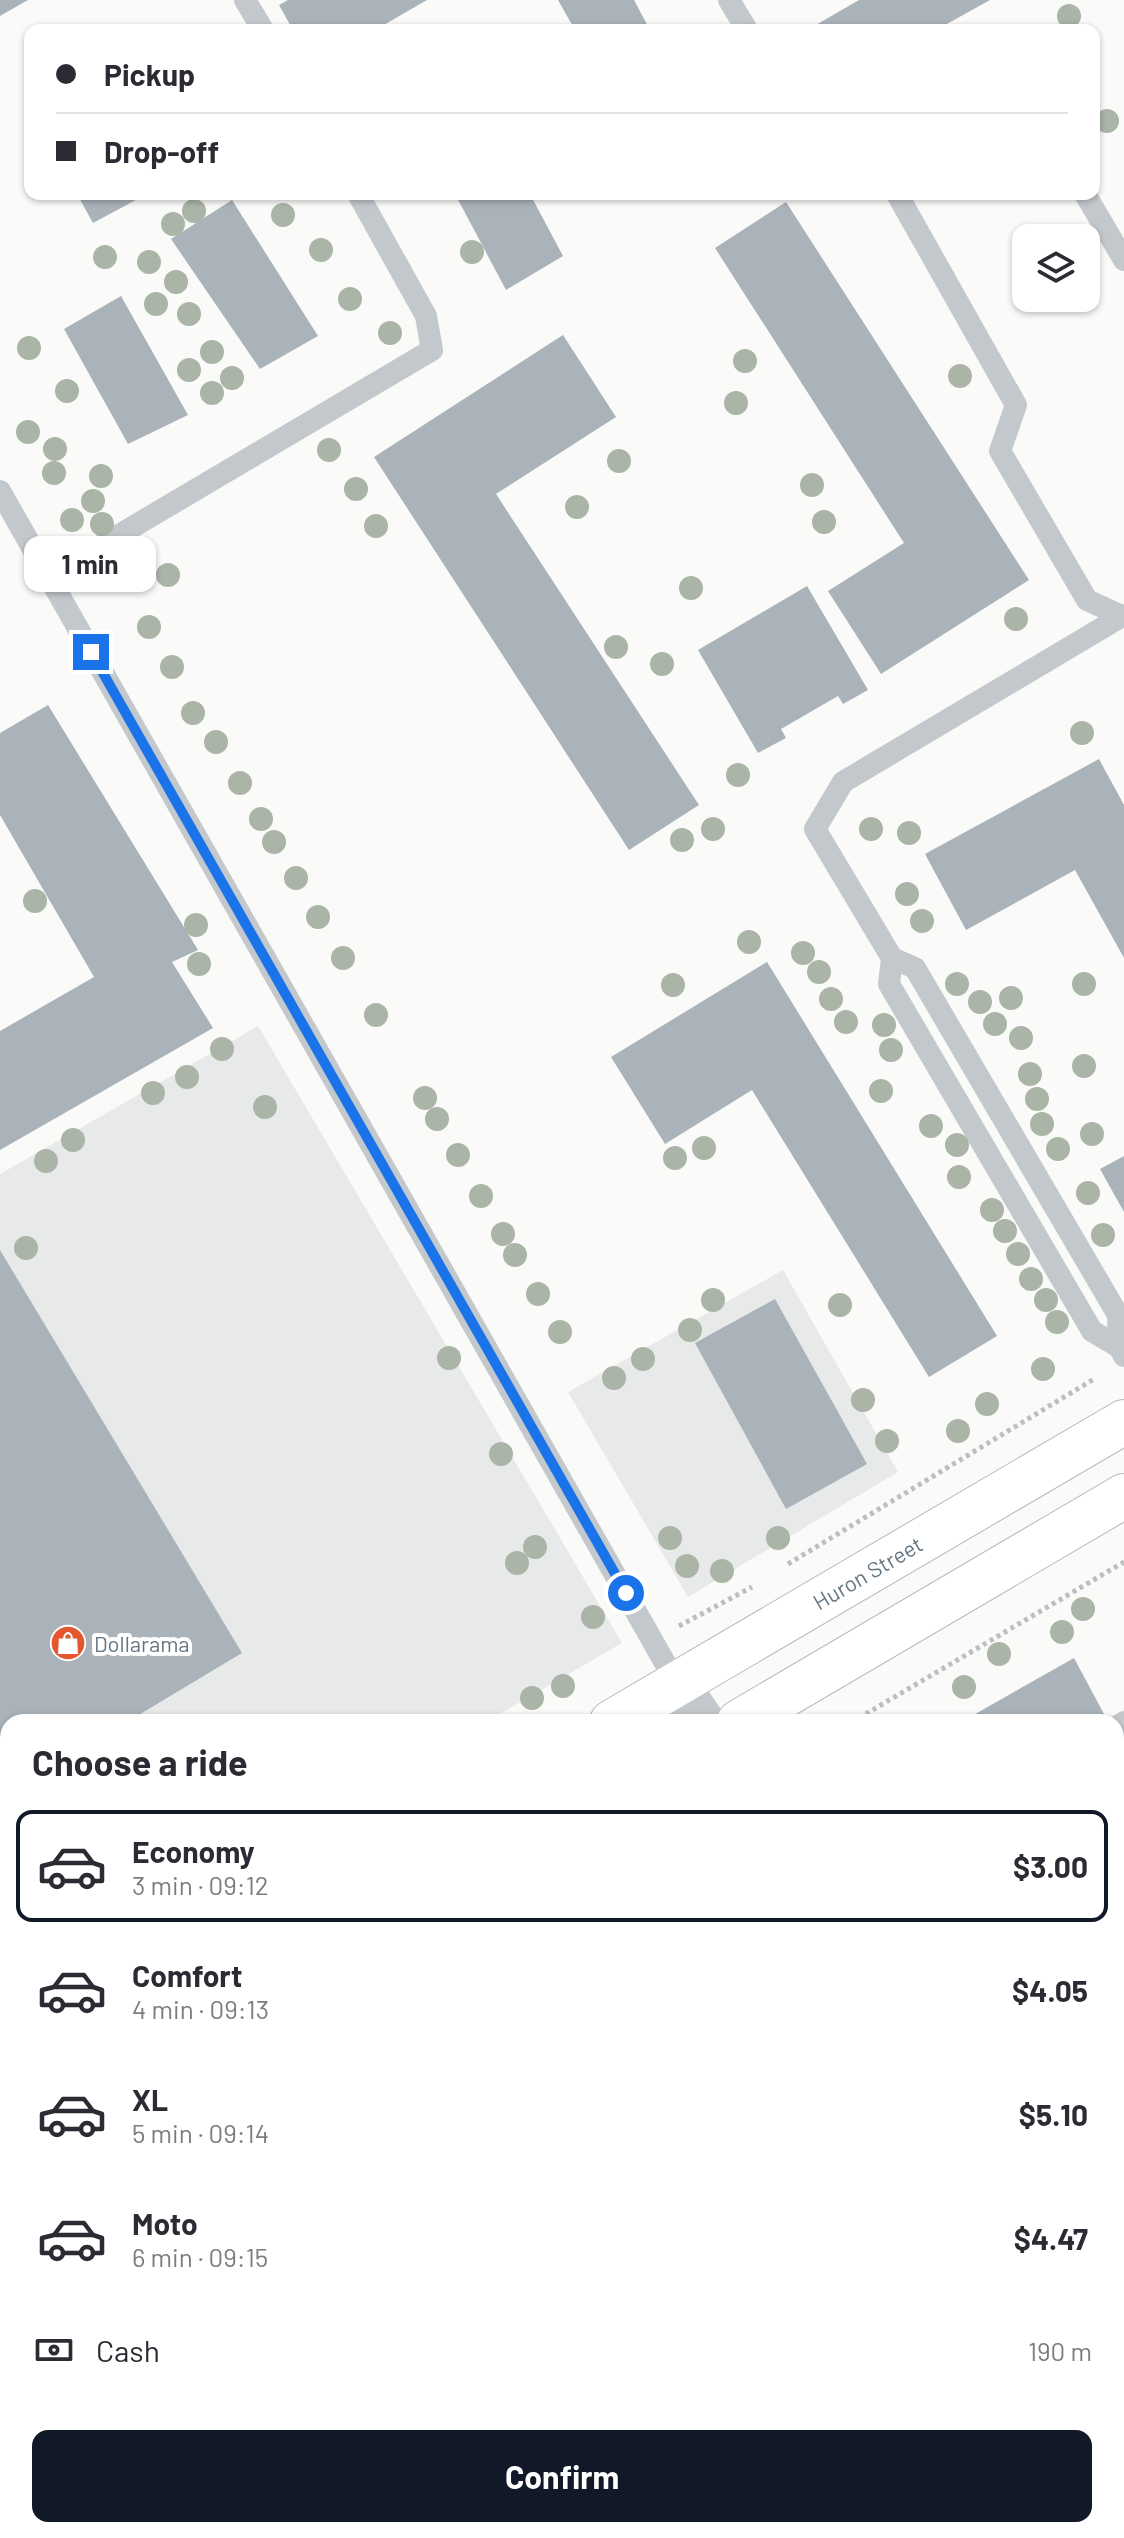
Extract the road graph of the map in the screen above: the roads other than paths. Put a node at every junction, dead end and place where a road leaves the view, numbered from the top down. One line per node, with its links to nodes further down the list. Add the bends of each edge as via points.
1 (245, 0): 3 (lane)
2 (729, 0): 4 (lane)
3 (259, 24)
4 (743, 24)
5 (361, 200): 10 (lane, via 426,316 432,350)
6 (900, 200): 11 (lane, via 1016,405 1000,451 1087,600)
7 (1089, 200): 8 (lane)
8 (1124, 260)
9 (0, 491): 10 (lane)
10 (48, 577): 16 (lane)
11 (1124, 616): 12 (lane, via 843,782 815,829)
12 (892, 958): 13 (lane, via 889,984 904,1011 1092,1331); 13 (lane, via 915,968 1118,1315)
13 (1121, 1352)
14 (1124, 1422): 16 (main road, Huron Street)
15 (1124, 1496): 19 (main road)
16 (677, 1684): 17 (main road, Huron Street); 18 (street)
17 (626, 1714)
18 (698, 1714)
19 (753, 1714)

